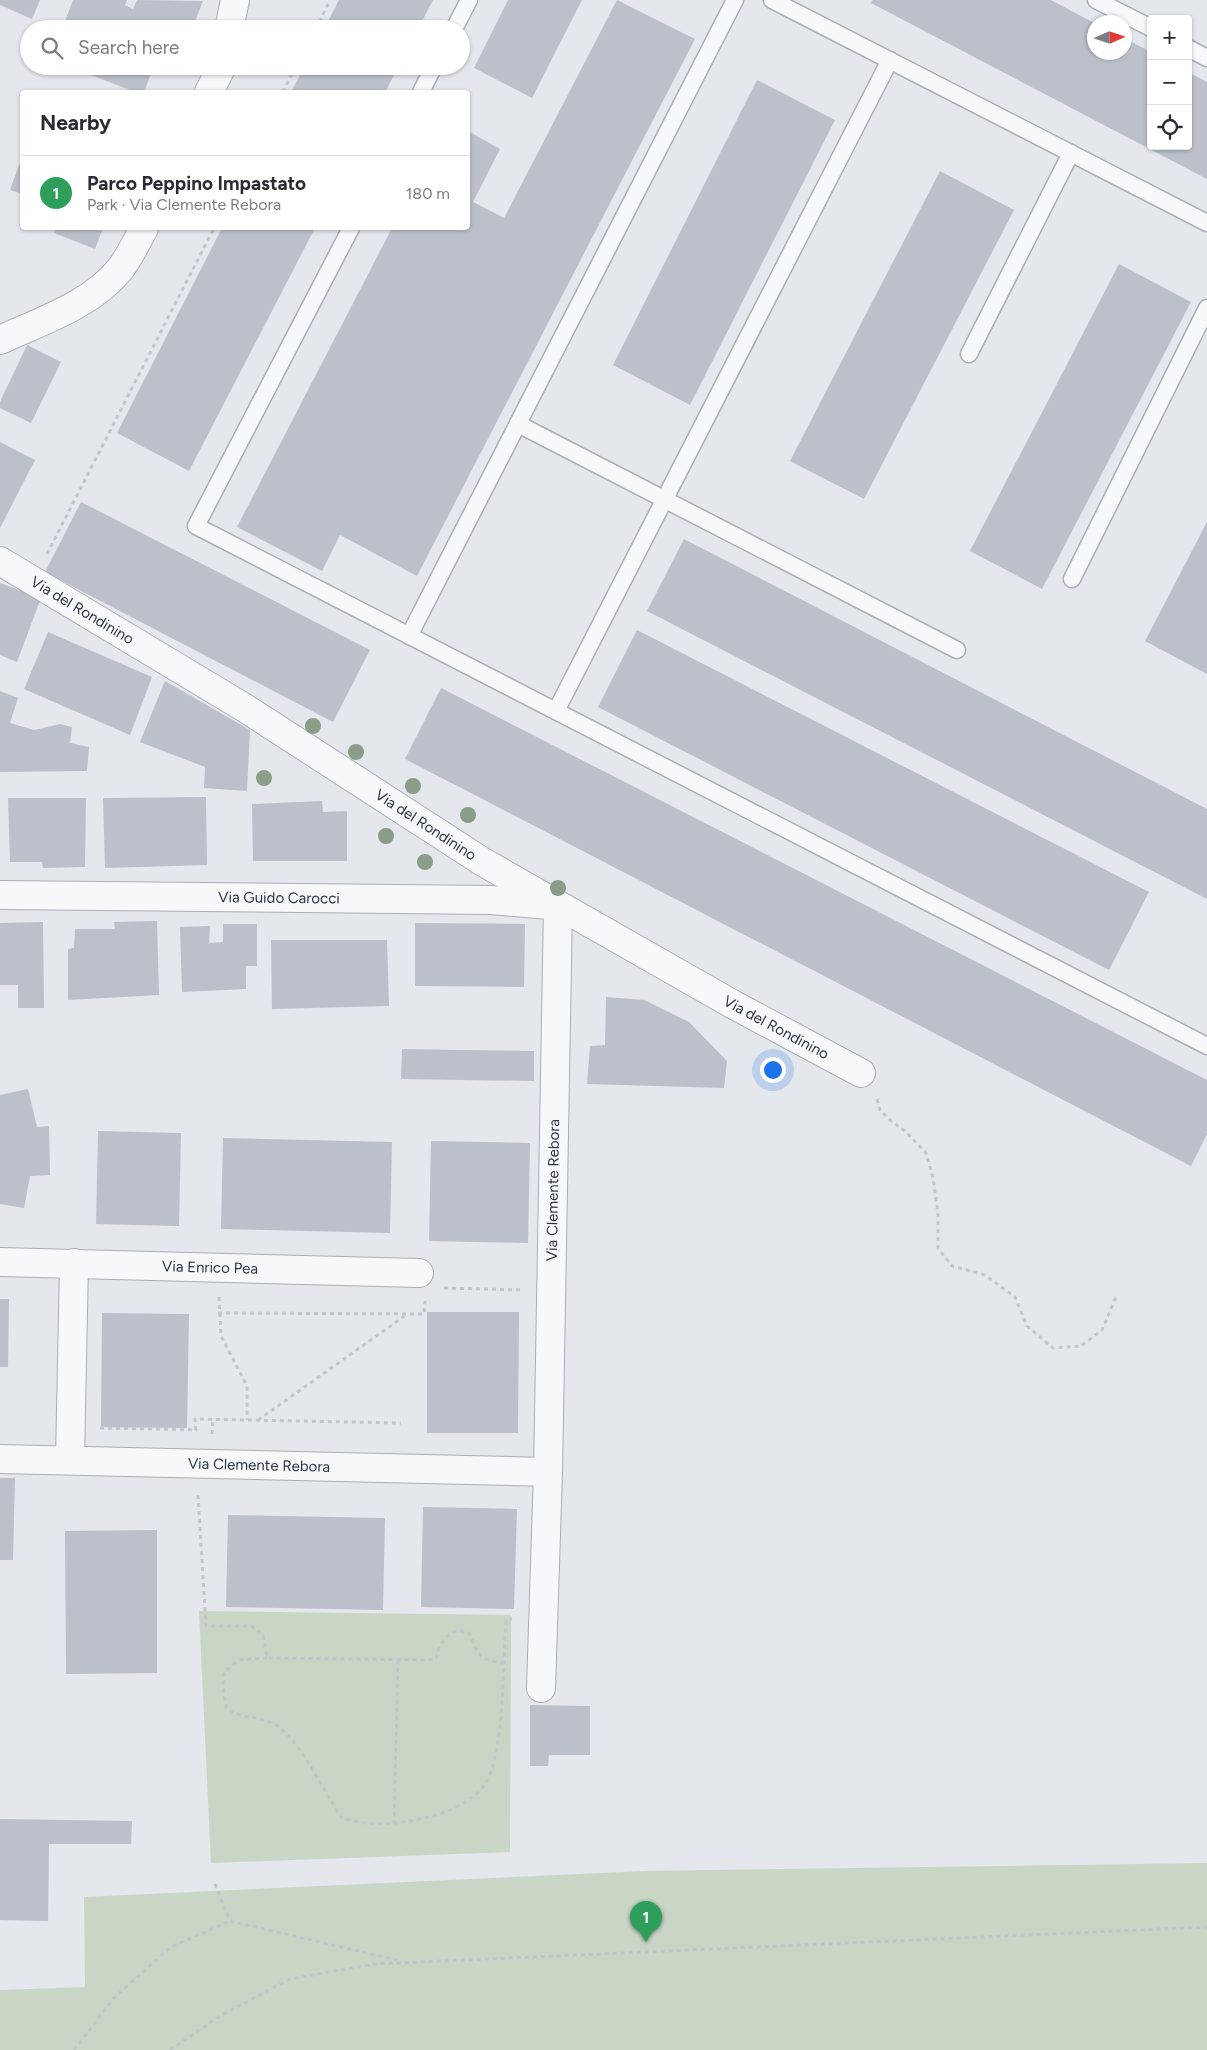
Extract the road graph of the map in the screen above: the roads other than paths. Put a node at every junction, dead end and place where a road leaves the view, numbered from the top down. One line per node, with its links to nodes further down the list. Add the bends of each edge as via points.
1 (235, 0): 6 (street)
2 (469, 0): 7 (lane)
3 (735, 0): 23 (lane)
4 (772, 0): 11 (lane)
5 (1096, 0): 8 (lane)
6 (231, 20)
7 (459, 20)
8 (1147, 26)
9 (1192, 50): 10 (lane)
10 (1207, 58)
11 (890, 60): 16 (lane); 24 (lane)
12 (218, 75): 14 (street)
13 (430, 75): 15 (lane)
14 (210, 90)
15 (422, 90)
16 (1071, 153): 17 (lane); 22 (lane)
17 (1207, 223)
18 (143, 230): 21 (street, via 122,267 102,286 58,314)
19 (350, 230): 27 (lane, via 196,526)
20 (1207, 308): 26 (lane)
21 (0, 340)
22 (969, 354)
23 (518, 424): 24 (lane); 27 (lane)
24 (664, 500): 28 (lane); 29 (lane)
25 (0, 561): 31 (street, Via del Rondinino, via 245,708 483,862)
26 (1072, 578)
27 (409, 636): 29 (lane)
28 (957, 650)
29 (556, 711): 32 (lane)
30 (0, 895): 31 (street, Via Guido Carocci, via 491,900)
31 (558, 906): 33 (street, Via del Rondinino); 39 (street, Via Clemente Rebora)
32 (1207, 1046)
33 (860, 1073)
34 (0, 1262): 35 (street, Via Enrico Pea)
35 (74, 1263): 36 (street, Via Enrico Pea); 38 (street)
36 (427, 1280)
37 (0, 1459): 38 (street, Via Clemente Rebora)
38 (70, 1460): 39 (street, Via Clemente Rebora)
39 (548, 1472): 40 (street, Via Clemente Rebora)
40 (541, 1688)

